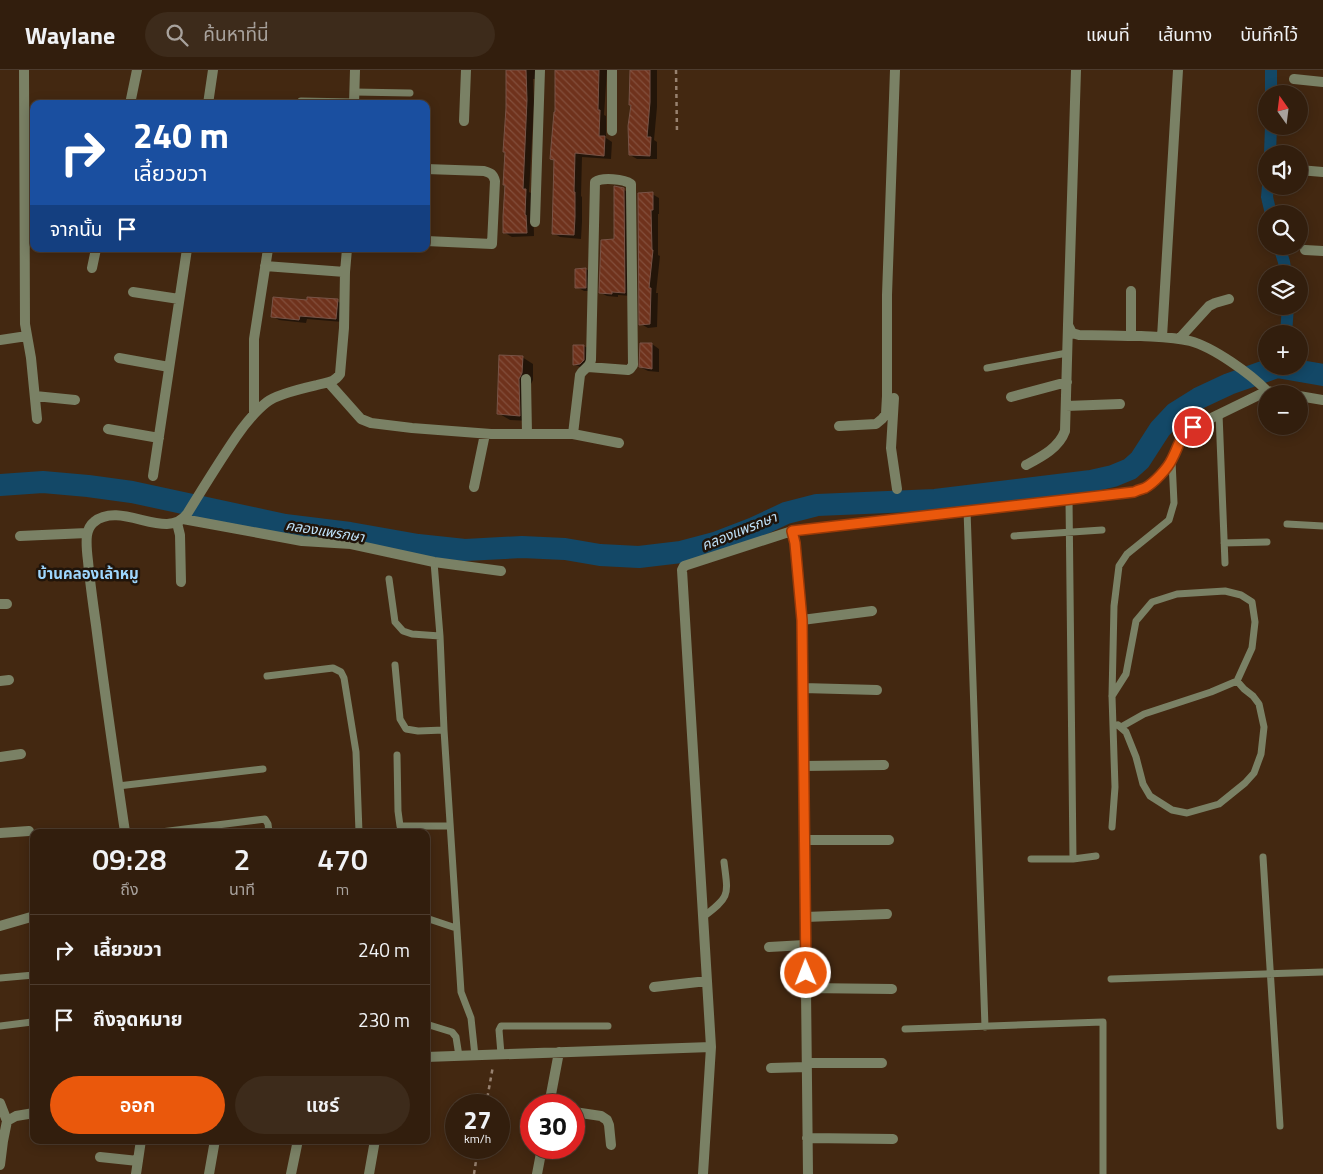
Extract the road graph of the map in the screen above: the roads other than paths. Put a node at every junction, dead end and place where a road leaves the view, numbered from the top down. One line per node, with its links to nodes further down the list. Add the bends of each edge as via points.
1 (24, 70): 39 (street)
2 (137, 70): 15 (street)
3 (213, 70): 16 (street)
4 (355, 70): 14 (street)
5 (466, 70): 18 (street)
6 (540, 70): 23 (street)
7 (612, 70): 19 (street)
8 (895, 70): 49 (street)
9 (1076, 70): 38 (street)
10 (1178, 70): 41 (street)
11 (1294, 79): 12 (street)
12 (1323, 82)
13 (410, 93): 14 (lane)
14 (354, 99): 17 (lane)
15 (131, 100)
16 (209, 100)
17 (328, 100)
18 (464, 121)
19 (612, 131)
20 (430, 169): 24 (street, via 484,171 491,173 495,181 492,244)
21 (1308, 171): 22 (street)
22 (1323, 172)
23 (535, 222)
24 (430, 241)
25 (1308, 250): 26 (street)
26 (1323, 251)
27 (95, 252): 32 (street)
28 (187, 252): 36 (street)
29 (267, 252): 31 (street)
30 (347, 252): 33 (street)
31 (265, 266): 33 (street); 62 (street, via 254,345)
32 (92, 268)
33 (345, 272): 52 (street, via 340,374)
34 (1131, 291): 40 (street)
35 (133, 292): 36 (street)
36 (179, 299): 46 (street)
37 (1229, 299): 42 (street, via 1208,306)
38 (1068, 325): 40 (street, via 1072,333 1079,335); 44 (street)
39 (27, 336): 43 (street); 55 (street)
40 (1131, 336): 41 (street)
41 (1162, 337): 42 (street)
42 (1179, 339): 53 (street, via 1201,345)
43 (0, 340)
44 (1067, 353): 48 (lane); 51 (street)
45 (119, 358): 46 (street)
46 (169, 367): 70 (street)
47 (588, 367): 47 (street, via 592,350 594,182 599,179 627,181 632,190 633,365 628,370); 69 (street, via 580,375)
48 (987, 368)
49 (887, 376): 65 (street, via 886,414 882,419 872,425); 76 (street, via 894,391 891,448)
50 (526, 379): 68 (street)
51 (1067, 382): 56 (street); 61 (street)
52 (329, 383): 62 (street, via 279,396); 67 (street, via 361,419 371,423)
53 (1261, 385)
54 (1258, 395): 63 (street)
55 (34, 396): 58 (street); 64 (street)
56 (1011, 397)
57 (1308, 398): 59 (street)
58 (75, 400)
59 (1323, 400)
60 (1120, 404): 61 (street)
61 (1066, 406): 73 (street, via 1063,437 1050,451)
62 (254, 414): 79 (street)
63 (1220, 414): 72 (street, via 1184,434); 89 (lane)
64 (37, 419)
65 (839, 426)
66 (108, 428): 70 (street)
67 (485, 434): 68 (street); 75 (street)
68 (527, 434): 69 (street)
69 (573, 434): 71 (street)
70 (159, 438): 74 (street)
71 (619, 443)
72 (1172, 461): 77 (street, via 1154,482 1134,492); 103 (lane, via 1174,503 1169,520 1127,554 1119,566 1114,606)
73 (1026, 465)
74 (153, 476)
75 (474, 487)
76 (897, 489)
77 (1068, 499): 78 (street); 84 (lane)
78 (967, 510): 83 (street); 152 (lane)
79 (182, 519): 85 (street, via 161,524 107,516 94,522); 90 (street, via 302,541 351,544); 94 (street)
80 (1287, 524): 81 (lane)
81 (1323, 526)
82 (1102, 530): 84 (lane)
83 (792, 531): 96 (street); 133 (street, via 689,564 682,570)
84 (1069, 532): 87 (lane); 128 (lane)
85 (87, 533): 86 (street); 113 (street, via 89,575)
86 (20, 536)
87 (1014, 536)
88 (1266, 542): 89 (lane)
89 (1224, 543): 91 (lane)
90 (434, 562): 92 (street); 97 (lane)
91 (1225, 563)
92 (501, 571)
93 (389, 579): 97 (lane, via 395,622 403,631)
94 (181, 582)
95 (872, 610): 96 (street)
96 (802, 620): 101 (street)
97 (440, 636): 106 (lane)
98 (395, 665): 106 (lane, via 400,719 406,730)
99 (267, 676): 119 (lane, via 333,668 341,672 356,752)
100 (1237, 681): 103 (lane, via 1252,648 1255,622 1252,602 1241,594 1225,591 1177,594 1152,602 1136,621 1126,674); 105 (lane, via 1144,714); 105 (lane, via 1259,704 1264,727 1261,754 1254,773 1219,804 1187,813 1172,810 1150,796 1130,741)
101 (803, 688): 102 (street); 111 (street)
102 (877, 690)
103 (1112, 696): 104 (lane)
104 (1113, 721): 105 (lane); 115 (lane, via 1115,787)
105 (1121, 728)
106 (444, 730): 114 (lane)
107 (21, 754): 109 (street)
108 (398, 755): 120 (lane)
109 (0, 757)
110 (884, 765): 111 (street)
111 (804, 766): 123 (street)
112 (263, 770): 113 (lane)
113 (118, 786): 116 (street)
114 (450, 826): 120 (lane); 136 (lane)
115 (1112, 827)
116 (125, 829)
117 (185, 829): 118 (lane, via 265,819)
118 (269, 829)
119 (358, 829)
120 (400, 829)
121 (29, 831): 122 (street)
122 (0, 833)
123 (804, 840): 124 (street); 131 (street)
124 (890, 840)
125 (1096, 856): 128 (lane)
126 (1263, 857): 140 (lane)
127 (1031, 859): 128 (lane)
128 (1073, 859)
129 (724, 862): 133 (lane, via 725,898)
130 (887, 914): 131 (street)
131 (805, 916): 137 (street)
132 (30, 917): 135 (street)
133 (703, 917): 144 (street)
134 (430, 919): 136 (lane)
135 (0, 926)
136 (456, 928): 158 (lane, via 460,992 471,1018)
137 (805, 945): 138 (street); 146 (street)
138 (769, 947)
139 (1323, 972): 140 (lane)
140 (1270, 973): 143 (lane); 167 (lane)
141 (30, 975): 142 (lane)
142 (0, 978)
143 (1111, 979)
144 (707, 981): 145 (street); 154 (street)
145 (654, 987)
146 (806, 988): 147 (street); 161 (street)
147 (892, 989)
148 (30, 1022): 150 (lane)
149 (430, 1025): 157 (lane, via 452,1032)
150 (0, 1026)
151 (608, 1026): 156 (lane, via 501,1026)
152 (985, 1027): 153 (lane); 187 (lane, via 1103,1022)
153 (905, 1029)
154 (711, 1047): 155 (street); 185 (street)
155 (559, 1052): 156 (street); 163 (street)
156 (498, 1054): 158 (street)
157 (459, 1056): 158 (street); 159 (street)
158 (475, 1056)
159 (430, 1057)
160 (882, 1063): 161 (street)
161 (807, 1065): 162 (street); 169 (street)
162 (771, 1068)
163 (551, 1094)
164 (0, 1103): 168 (street)
165 (30, 1114): 168 (street, via 16,1116)
166 (585, 1114): 175 (street, via 607,1120)
167 (1280, 1126)
168 (4, 1127): 179 (street)
169 (807, 1138): 170 (street); 186 (street)
170 (893, 1139)
171 (140, 1144): 178 (street)
172 (214, 1144): 181 (street)
173 (297, 1144): 182 (street)
174 (374, 1144): 183 (street)
175 (611, 1144)
176 (100, 1157): 178 (street)
177 (540, 1159): 184 (street)
178 (138, 1161): 180 (street)
179 (0, 1165)
180 (136, 1174)
181 (209, 1174)
182 (291, 1174)
183 (369, 1174)
184 (537, 1174)
185 (703, 1174)
186 (808, 1174)
187 (1103, 1174)

